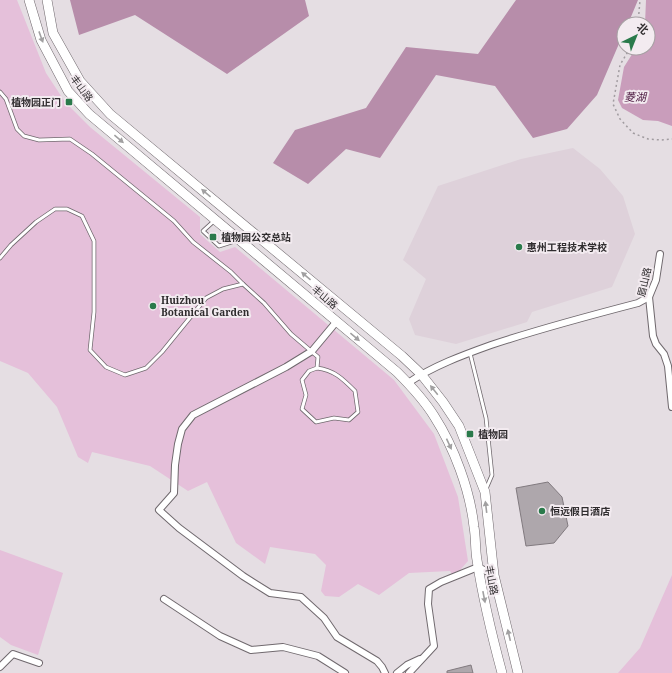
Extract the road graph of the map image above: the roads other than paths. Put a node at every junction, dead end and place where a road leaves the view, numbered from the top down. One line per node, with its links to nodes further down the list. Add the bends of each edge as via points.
1 (29, 0): 5 (main road, 丰山路, one-way to 5, via 41,40 68,91 79,104)
2 (47, 0): 4 (main road, 丰山路, one-way to 2, via 110,114 80,81 53,33)
3 (0, 92): 9 (lane, via 6,99 17,129 24,136 39,140 70,139 174,221 193,242 218,260)
4 (236, 218): 5 (main road); 15 (main road, 丰山路, one-way to 4)
5 (215, 219): 6 (main road, 丰山路); 6 (lane, via 203,231 219,246)
6 (240, 240): 11 (main road, 丰山路)
7 (660, 254): 10 (street, 眉山路, via 656,280)
8 (0, 258): 9 (lane, via 36,222 55,209 67,209 82,216 94,241 94,312 90,350 106,367 125,375 146,368 206,298 223,289)
9 (243, 284): 12 (lane, via 291,334)
10 (648, 297): 13 (street, via 638,303 528,333); 17 (street, 眉山路, via 653,336 668,366)
11 (337, 321): 12 (street); 16 (main road, 丰山路, one-way to 16)
12 (312, 351): 14 (lane, via 318,357); 26 (street, via 193,415 182,429 178,444 174,493 159,510 243,576 270,593 301,597 324,618 337,638 377,661)
13 (470, 353): 15 (street); 18 (lane, via 486,418 492,475)
14 (317, 368): 14 (lane, via 309,371 302,380 306,395 302,409 316,422 334,418 349,420 358,412 355,391 328,369)
15 (421, 374): 16 (street); 18 (main road, 丰山路, one-way to 15, via 459,426)
16 (408, 383): 19 (main road, 丰山路, one-way to 19, via 435,417 450,445 466,488 474,527)
17 (672, 407)
18 (484, 492): 20 (main road, 丰山路, one-way to 18)
19 (478, 568): 20 (street); 22 (street, via 428,589 434,646); 29 (main road, 丰山路, one-way to 29, via 488,622)
20 (494, 575): 30 (main road, 丰山路, one-way to 20)
21 (164, 598): 25 (street, via 220,636 251,650 283,647 318,656)
22 (423, 658): 27 (street); 28 (street)
23 (39, 663): 24 (street, via 13,654)
24 (0, 667)
25 (346, 673)
26 (385, 673)
27 (397, 673)
28 (409, 673)
29 (502, 673)
30 (518, 673)

